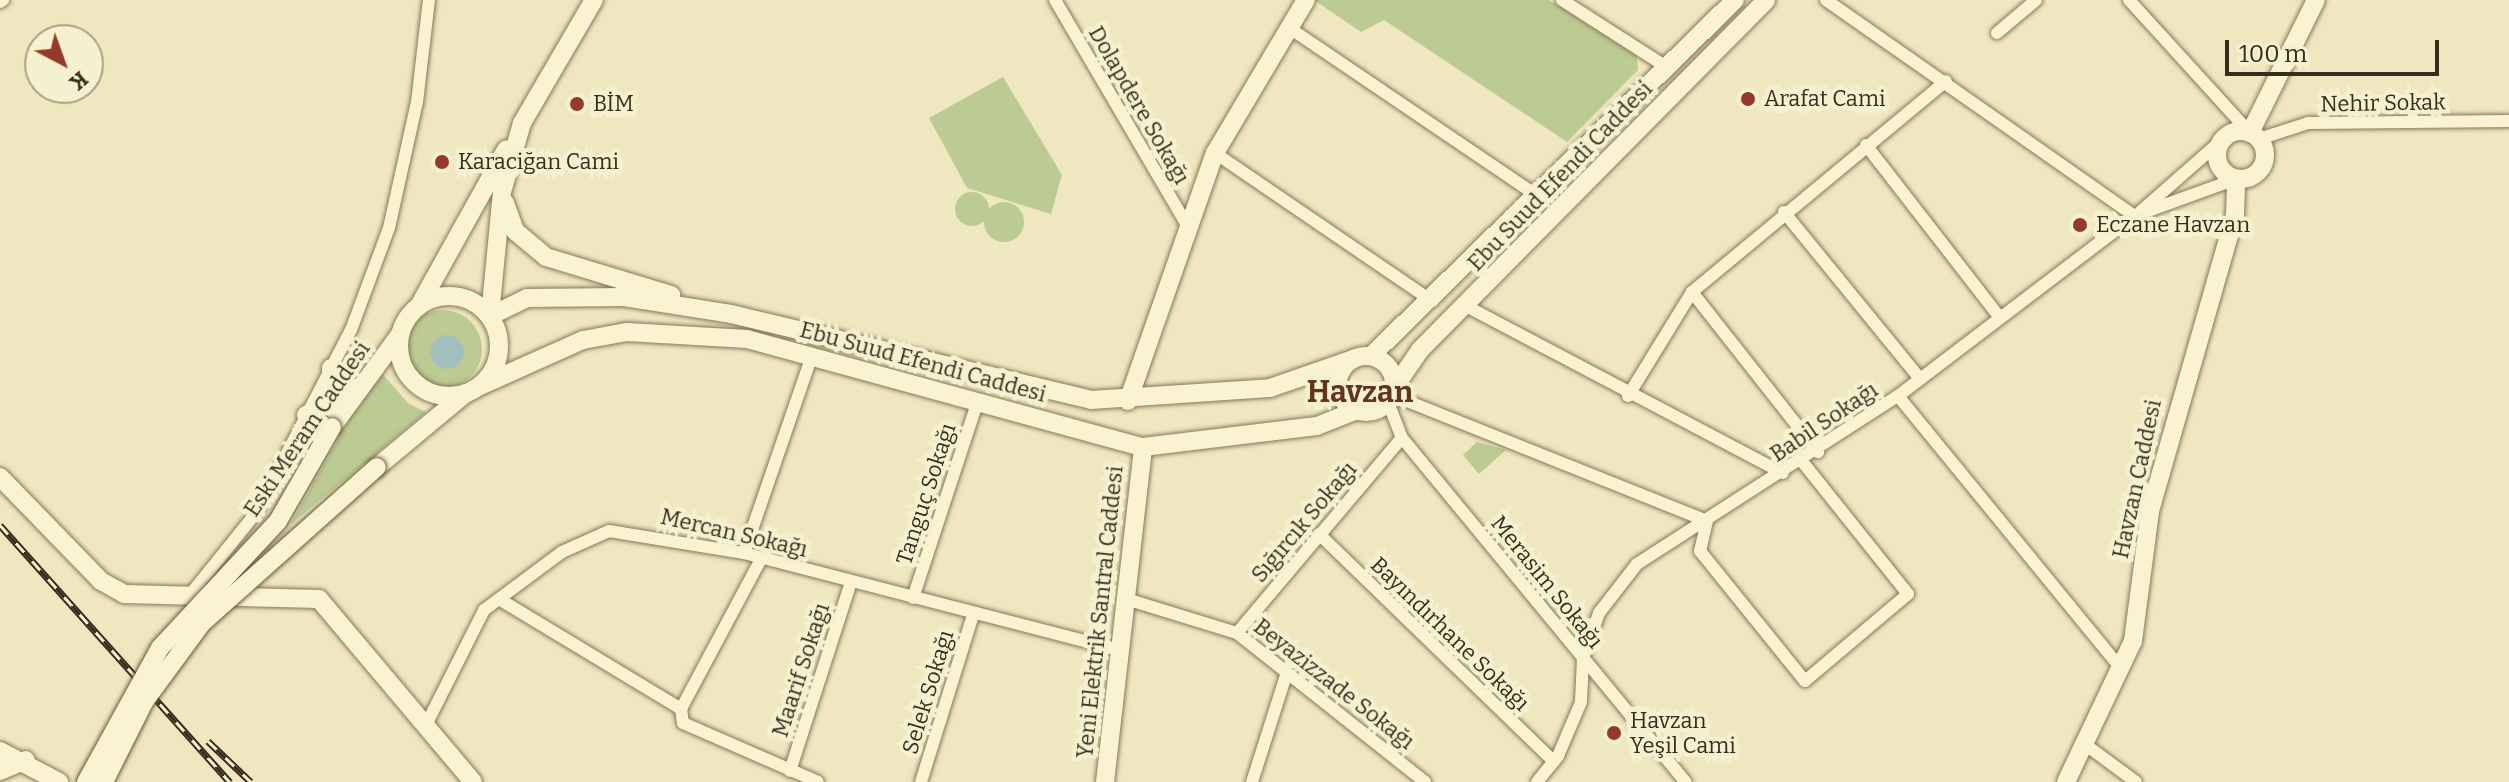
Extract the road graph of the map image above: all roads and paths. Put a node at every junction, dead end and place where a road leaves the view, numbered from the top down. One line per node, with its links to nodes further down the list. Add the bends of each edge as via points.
1 (429, 0): 39 (street, via 389,228)
2 (594, 0): 17 (street)
3 (1055, 0): 27 (street, Dolapdere Sokağı)
4 (1306, 0): 12 (street)
5 (1562, 0): 14 (street)
6 (1735, 0): 14 (street, Ebu Suud Efendi Caddesi)
7 (1766, 0): 31 (street, Ebu Suud Efendi Caddesi)
8 (1826, 0): 15 (street)
9 (2036, 0): 13 (street)
10 (2129, 0): 18 (street)
11 (2313, 1): 18 (street)
12 (1288, 27): 21 (street); 24 (street)
13 (1997, 33)
14 (1668, 68): 24 (street, Ebu Suud Efendi Caddesi)
15 (1946, 81): 20 (street); 26 (street)
16 (2509, 121): 18 (street, Nehir Sokak, via 2308,123)
17 (522, 123): 23 (street); 30 (street)
18 (2254, 136): 19 (street); 22 (street, via 2261,167)
19 (2222, 140): 22 (street, via 2218,163); 26 (street)
20 (1866, 145): 25 (street); 33 (street)
21 (1215, 153): 27 (street); 29 (street)
22 (2236, 179): 26 (street, Babil Sokağı); 71 (street, Havzan Caddesi, via 2235,215 2157,479)
23 (502, 192): 32 (street, via 515,231 546,257); 34 (street)
24 (1538, 196): 29 (street, Ebu Suud Efendi Caddesi)
25 (1784, 212): 28 (street); 40 (street)
26 (2134, 216): 33 (street, Babil Sokağı)
27 (1190, 230): 47 (street)
28 (1692, 292): 44 (street); 54 (street)
29 (1432, 301): 37 (street, Ebu Suud Efendi Caddesi)
30 (419, 306): 34 (street, via 457,296); 35 (street)
31 (1466, 306): 43 (street, Ebu Suud Efendi Caddesi); 44 (street)
32 (731, 314): 34 (street, Ebu Suud Efendi Caddesi, via 599,296 512,301); 47 (street, Ebu Suud Efendi Caddesi, via 1091,400)
33 (1997, 314): 40 (street, Babil Sokağı)
34 (490, 316): 42 (street, via 499,353)
35 (400, 334): 41 (street, Eski Meram Caddesi); 42 (street, via 399,353 412,380 437,395)
36 (812, 356): 42 (street, Ebu Suud Efendi Caddesi, via 747,339 627,332 583,340); 48 (street, Ebu Suud Efendi Caddesi); 60 (street)
37 (1371, 356): 38 (street); 43 (street, via 1392,371)
38 (1351, 360): 47 (street, Ebu Suud Efendi Caddesi, via 1270,388); 49 (street, via 1338,383)
39 (331, 368): 46 (street); 50 (street)
40 (1920, 379): 45 (street, Babil Sokağı)
41 (363, 385): 46 (street); 51 (street, Eski Meram Caddesi)
42 (473, 390): 83 (street, bridge, via 245,579 185,643)
43 (1391, 395): 49 (street); 52 (street, Merasim Sokağı); 58 (street)
44 (1628, 396): 56 (street)
45 (1898, 396): 54 (street, Babil Sokağı); 71 (street)
46 (332, 400): 50 (street); 51 (street)
47 (1128, 401)
48 (977, 403): 53 (street, Ebu Suud Efendi Caddesi); 64 (street, Tanguç Sokağı)
49 (1357, 410): 53 (street, Ebu Suud Efendi Caddesi, via 1317,426)
50 (306, 415): 63 (street, via 256,513)
51 (332, 427): 82 (street, Eski Meram Caddesi, bridge, via 278,521 196,604 147,667)
52 (1402, 438): 59 (street, Sığırcık Sokağı); 70 (street, Merasim Sokağı)
53 (1143, 447): 65 (street, Yeni Elektrik Santral Caddesi)
54 (1818, 452): 55 (street, Babil Sokağı)
55 (1802, 461): 56 (street, Babil Sokağı); 58 (street, via 1908,594 1805,681 1700,551)
56 (1783, 473): 58 (street, Babil Sokağı)
57 (0, 477): 63 (street, via 111,588 139,597)
58 (1707, 521): 70 (street, Babil Sokağı, via 1637,564 1599,613)
59 (1319, 534): 68 (street, Sığırcık Sokağı); 78 (street, Bayındırhane Sokağı)
60 (744, 553): 61 (street, Mercan Sokağı); 66 (street, Mercan Sokağı, via 609,531 562,552)
61 (761, 559): 62 (street, Mercan Sokağı); 73 (street)
62 (851, 582): 64 (street, Mercan Sokağı); 80 (street, Maarif Sokağı)
63 (189, 596): 74 (street, via 291,594 319,599)
64 (913, 598): 67 (street, Mercan Sokağı)
65 (1123, 598): 68 (street, Beyazizzade Sokağı); 69 (street, Yeni Elektrik Santral Caddesi)
66 (499, 599): 73 (street); 74 (street, Mercan Sokağı, via 484,610)
67 (973, 615): 69 (street, Mercan Sokağı); 86 (street, Selek Sokağı)
68 (1237, 633): 72 (street, Beyazizzade Sokağı)
69 (1119, 650): 87 (street, Yeni Elektrik Santral Caddesi)
70 (1583, 658): 78 (street, Babil Sokağı, via 1581,702); 91 (street, Merasim Sokağı)
71 (2122, 670): 75 (street, Havzan Caddesi)
72 (1287, 672): 88 (street); 89 (street, Beyazizzade Sokağı)
73 (681, 709): 80 (street, via 683,723 698,736)
74 (426, 725): 84 (street)
75 (2086, 745): 92 (street, Havzan Caddesi); 93 (street)
76 (0, 751): 77 (street)
77 (26, 760): 79 (street); 81 (street)
78 (1554, 762): 90 (street, Babil Sokağı)
79 (0, 771)
80 (790, 771): 85 (street)
81 (59, 782)
82 (86, 782)
83 (104, 782)
84 (473, 782)
85 (818, 782)
86 (921, 782)
87 (1105, 782)
88 (1252, 782)
89 (1425, 782)
90 (1537, 782)
91 (1686, 782)
92 (2066, 782)
93 (2136, 782)

